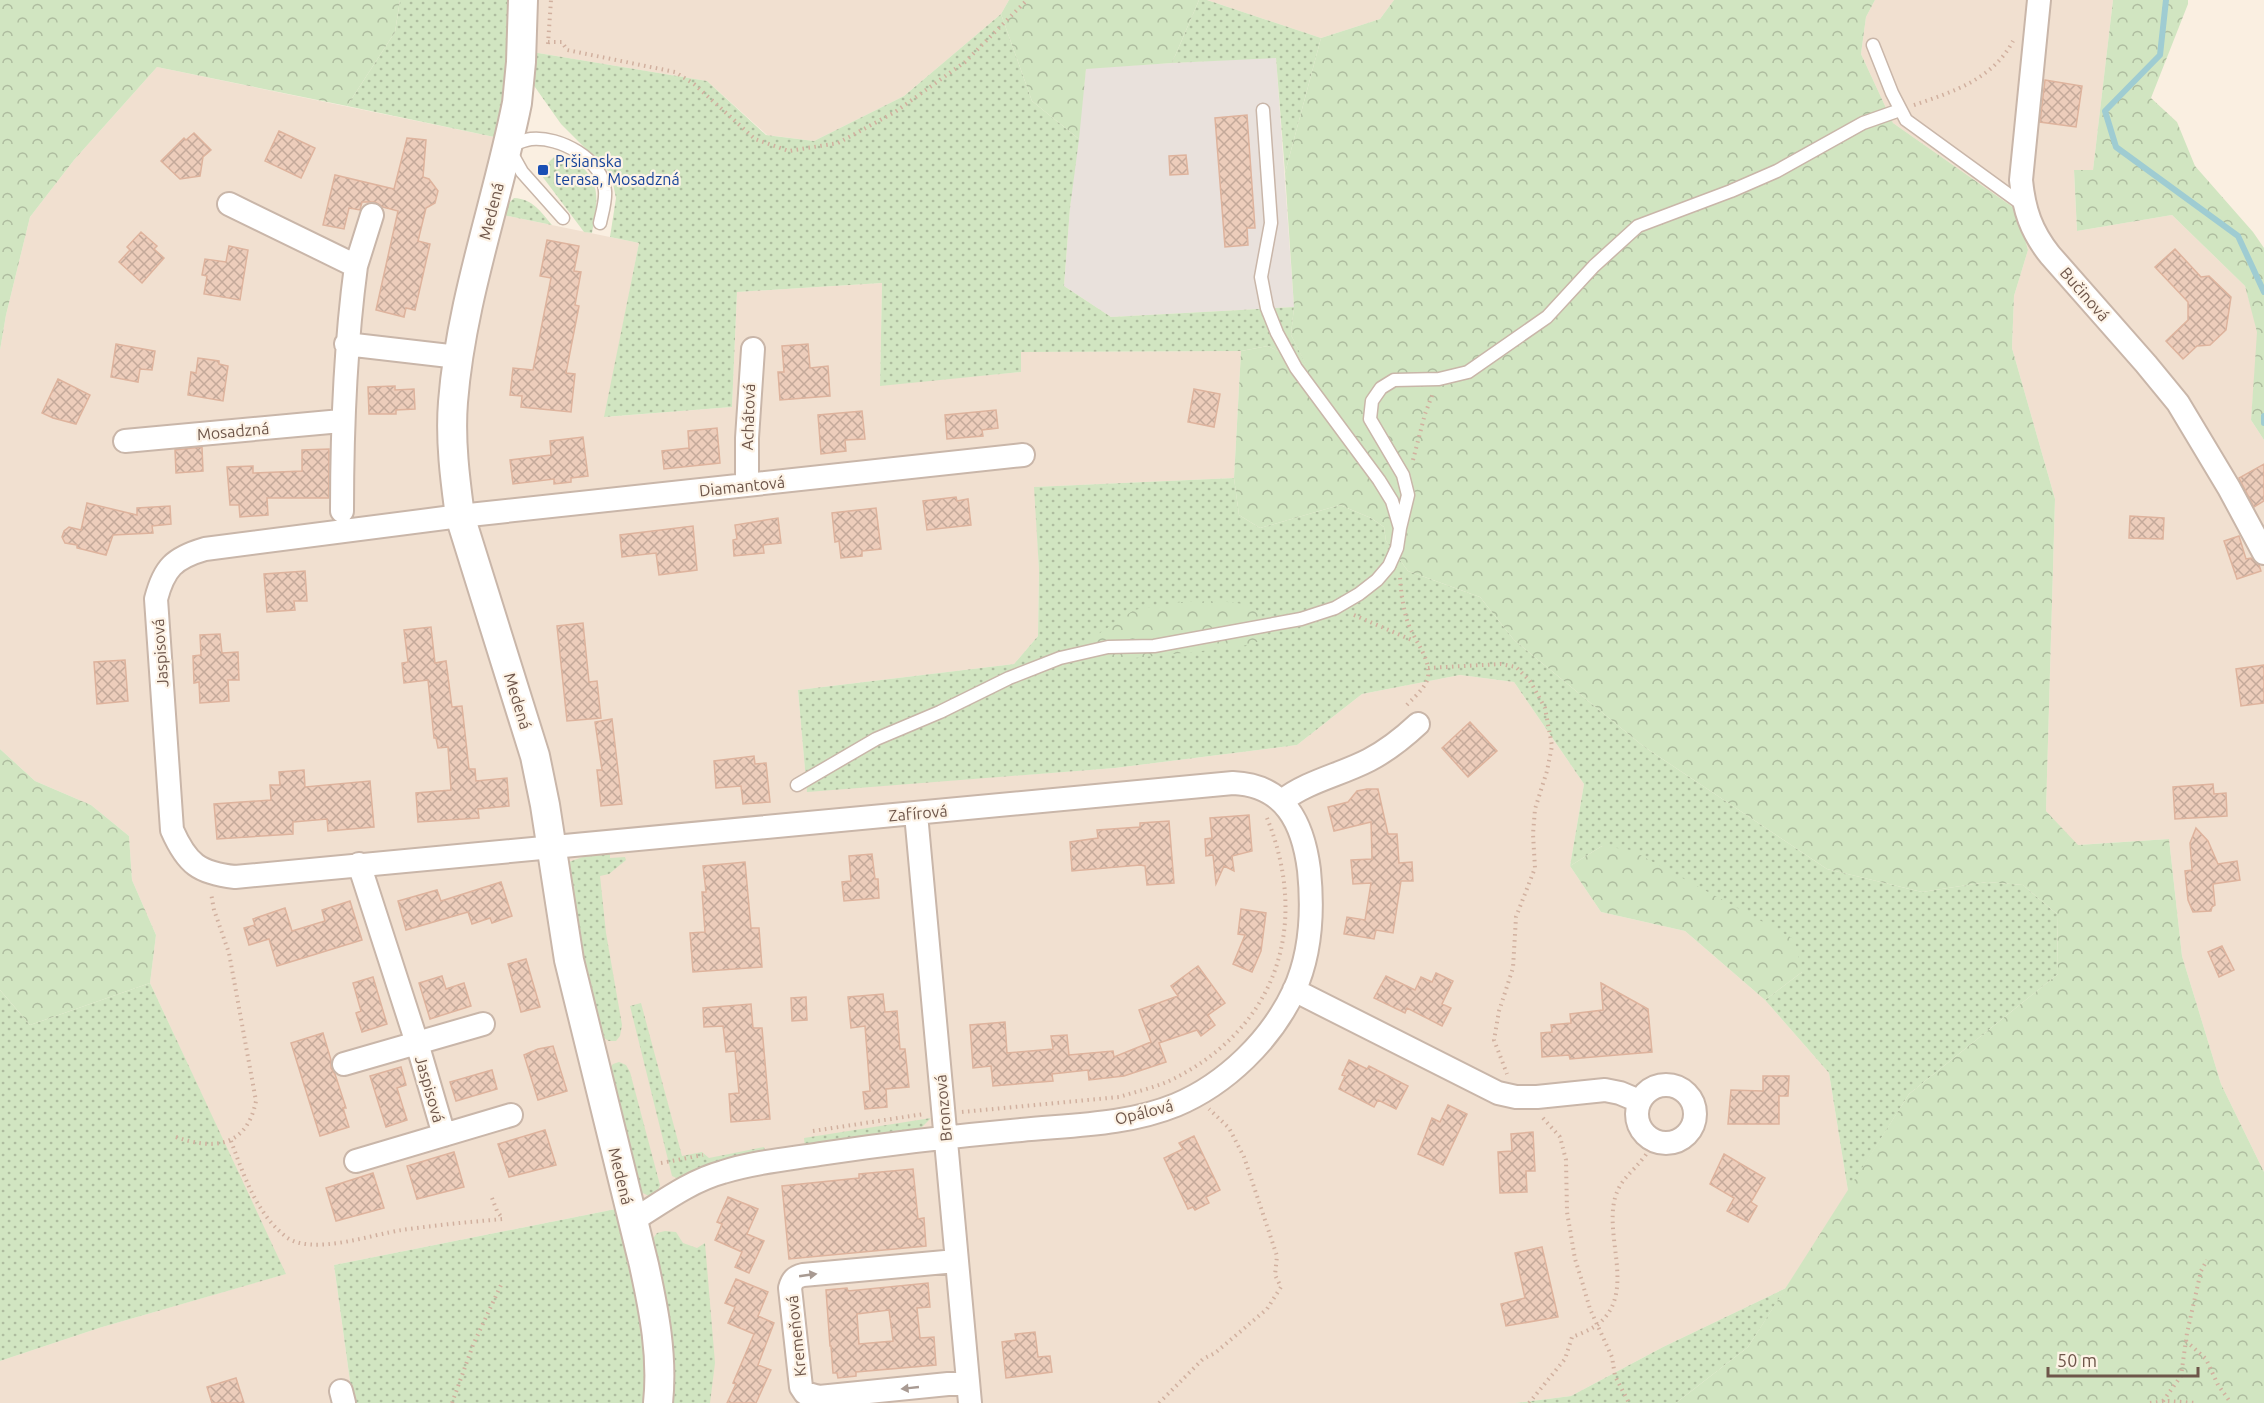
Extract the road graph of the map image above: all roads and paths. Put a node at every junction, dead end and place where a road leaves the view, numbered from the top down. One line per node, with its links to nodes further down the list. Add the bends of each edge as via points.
1 (523, 0): 9 (street, Medená, via 517,103)
2 (1028, 0): 5 (path, via 965,62 895,112 838,143 789,151 755,138 675,72 567,50 562,42)
3 (2039, 0): 11 (street, Bučinová, via 2021,180)
4 (2014, 39): 8 (path, via 1981,78)
5 (548, 42)
6 (1873, 45): 8 (lane)
7 (1263, 110): 27 (lane, via 1271,223 1261,277 1267,308 1296,368 1392,501)
8 (1900, 110): 11 (lane, via 1906,120); 19 (lane, via 1863,123 1777,171 1638,226 1546,317 1468,372)
9 (508, 147): 13 (lane, via 522,172); 14 (lane, via 530,139 552,141 584,157 602,179 605,191); 18 (street, Medená)
10 (229, 204): 15 (street)
11 (2023, 205): 29 (street, Bučinová, via 2038,240 2178,403)
12 (372, 215): 15 (street)
13 (563, 218)
14 (600, 223)
15 (356, 266): 16 (street)
16 (346, 344): 18 (street); 20 (street)
17 (753, 349): 23 (street, Achátová)
18 (458, 357): 26 (street, Medená, via 453,443)
19 (1439, 378): 24 (path, via 1414,453); 24 (lane, via 1394,380 1381,388 1372,401 1370,419 1403,475)
20 (342, 421): 21 (street, Mosadzná); 25 (street)
21 (125, 441)
22 (1023, 455): 23 (street, Diamantová)
23 (747, 485): 26 (street, Diamantová)
24 (1408, 495): 27 (lane)
25 (342, 511)
26 (460, 516): 37 (street, Medená, via 535,756); 39 (street, Jaspisová, via 206,549 174,563 161,578 156,599 172,830 182,852 195,866)
27 (1400, 528): 28 (lane)
28 (1397, 548): 30 (lane, via 1377,580); 31 (path, via 1406,619)
29 (2264, 553)
30 (1335, 608): 31 (path); 34 (lane, via 1301,619 1154,646 1108,647 1060,658 876,739)
31 (1414, 641): 32 (path, via 1425,655)
32 (1428, 668): 33 (path, via 1428,679); 45 (path, via 1501,664 1516,667 1530,681 1545,708 1552,746 1535,809 1535,868 1516,917 1513,968 1494,1040)
33 (1409, 718): 35 (street, via 1388,749 1295,791)
34 (797, 785)
35 (1273, 807): 36 (street, Zafírová, via 1265,789 1233,783); 40 (street, Zafírová, via 1292,813 1299,828); 48 (path, via 1287,910 1284,929 1275,968 1263,996 1234,1036 1190,1070 1141,1091 1119,1097)
36 (916, 814): 37 (street, Zafírová); 52 (street, Bronzová)
37 (550, 847): 38 (street, Jaspisová); 59 (street, Medená, via 569,960)
38 (359, 864): 39 (street, Jaspisová, via 235,877); 43 (street, Jaspisová)
39 (213, 874): 53 (path, via 214,910 229,953 256,1101 246,1128)
40 (1311, 887): 41 (street, Opálová, via 1310,928)
41 (1294, 990): 45 (street, via 1479,1085); 46 (street, Opálová, via 1254,1049 1221,1079)
42 (483, 1024): 43 (street, Jaspisová)
43 (417, 1043): 44 (street, Jaspisová); 50 (street, Jaspisová)
44 (344, 1064)
45 (1516, 1097): 47 (street, via 1605,1090); 63 (path, via 1533,1108 1560,1137 1566,1160 1567,1212 1575,1259)
46 (1190, 1098): 52 (street, Opálová, via 1130,1119); 69 (path, via 1211,1110 1229,1128 1244,1157 1277,1256 1275,1275 1281,1287 1267,1310 1203,1359)
47 (1640, 1101): 54 (street, via 1637,1120); 54 (street, via 1654,1087 1674,1086 1683,1090 1695,1107 1688,1135 1671,1143)
48 (961, 1112)
49 (512, 1116): 50 (street, Jaspisová)
50 (444, 1135): 56 (street, Jaspisová)
51 (176, 1137): 53 (path, via 215,1145)
52 (946, 1137): 59 (street, via 724,1171 684,1188); 61 (street, Bronzová)
53 (231, 1141): 58 (path, via 247,1183 265,1213 286,1237 299,1242 351,1242 398,1230 503,1220)
54 (1653, 1141): 63 (path, via 1619,1184 1614,1198 1611,1219 1618,1290 1613,1307)
55 (705, 1154): 57 (path)
56 (356, 1161)
57 (661, 1163)
58 (492, 1198)
59 (632, 1221): 68 (street, Medená, via 653,1307 661,1373)
60 (2207, 1260): 64 (path, via 2201,1271)
61 (956, 1261): 65 (street, Bronzová); 65 (street, Kremeňová, one-way to 61, via 819,1397 805,1393 801,1387 790,1288 803,1275)
62 (501, 1285): 67 (path)
63 (1597, 1325): 70 (path, via 1572,1337 1565,1359); 71 (path)
64 (2186, 1341): 66 (path, via 2181,1376); 74 (path, via 2206,1359)
65 (969, 1392)
66 (2163, 1401): 72 (path); 73 (path)
67 (452, 1403)
68 (658, 1403)
69 (1159, 1403)
70 (1529, 1403)
71 (1629, 1403)
72 (2150, 1403)
73 (2196, 1403)
74 (2231, 1403)

